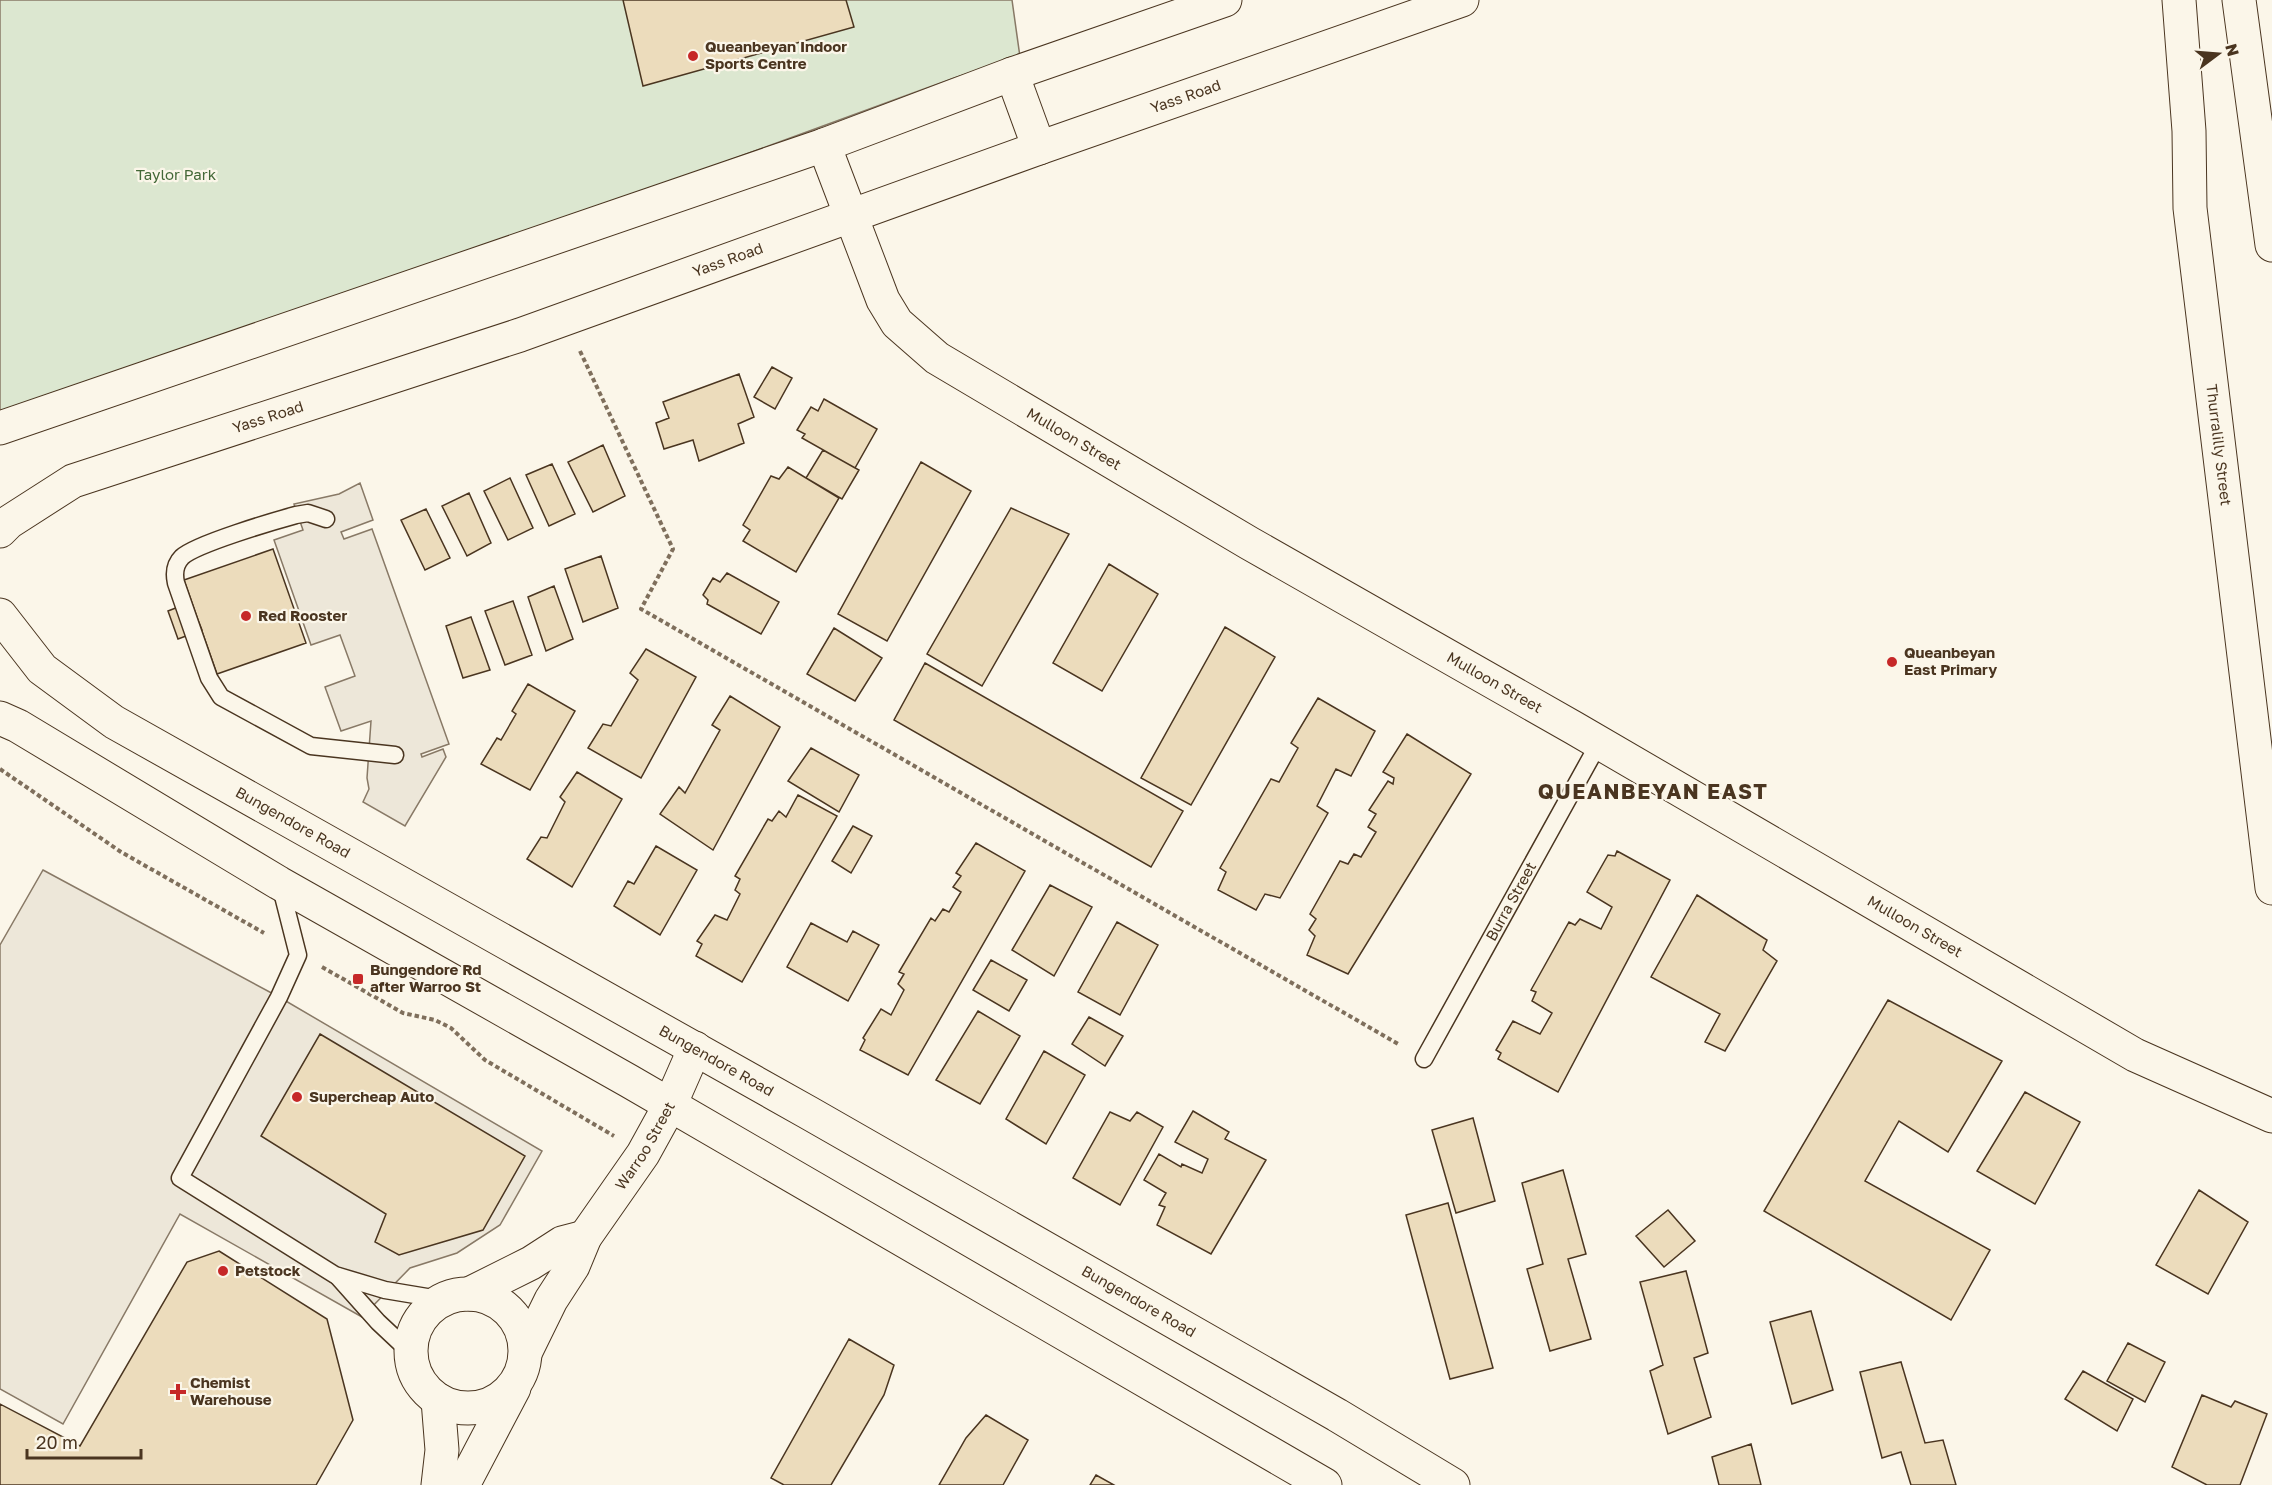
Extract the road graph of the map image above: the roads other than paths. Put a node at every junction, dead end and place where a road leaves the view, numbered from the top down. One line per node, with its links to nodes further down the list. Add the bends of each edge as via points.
1 (1225, 0): 5 (main road)
2 (1462, 0): 7 (main road, Yass Road)
3 (2180, 0): 18 (main road, Thurralilly Street, via 2190,207)
4 (2239, 0): 9 (main road)
5 (1012, 74): 6 (main road); 7 (main road)
6 (825, 145): 8 (main road, Mulloon Street); 10 (main road)
7 (1039, 148): 8 (main road, Yass Road)
8 (850, 217): 12 (main road, Yass Road, via 565,319 73,481); 15 (main road, Mulloon Street, via 890,313 907,334 937,358)
9 (2272, 245)
10 (0, 428)
11 (326, 519): 16 (lane, via 308,513 296,515 201,547 183,556 175,579 209,678 221,697 311,746)
12 (0, 531)
13 (0, 615): 19 (main road, Bungendore Road, via 42,669 114,722)
14 (0, 718): 17 (main road)
15 (1599, 743): 20 (lane, Burra Street); 22 (main road, Mulloon Street, via 2135,1055)
16 (395, 756)
17 (279, 883): 21 (main road); 24 (lane, via 298,955 180,1178)
18 (2272, 888)
19 (695, 1048): 21 (main road, Warroo Street); 33 (main road, Bungendore Road)
20 (1424, 1059)
21 (670, 1105): 23 (main road, Warroo Street, via 643,1154); 32 (main road)
22 (2272, 1116)
23 (585, 1237): 25 (main road, via 561,1243 531,1263); 26 (main road, Warroo Street)
24 (335, 1275): 25 (lane, via 386,1290); 27 (lane)
25 (457, 1297): 26 (main road, via 487,1297 503,1306 516,1318); 27 (main road, via 434,1305 417,1323)
26 (526, 1351): 28 (main road)
27 (411, 1353): 29 (main road, via 424,1388)
28 (516, 1383): 29 (main road, via 505,1396 474,1409 455,1408); 31 (main road)
29 (438, 1400): 30 (main road, via 442,1450)
30 (438, 1485)
31 (463, 1485)
32 (1324, 1485)
33 (1453, 1485)

